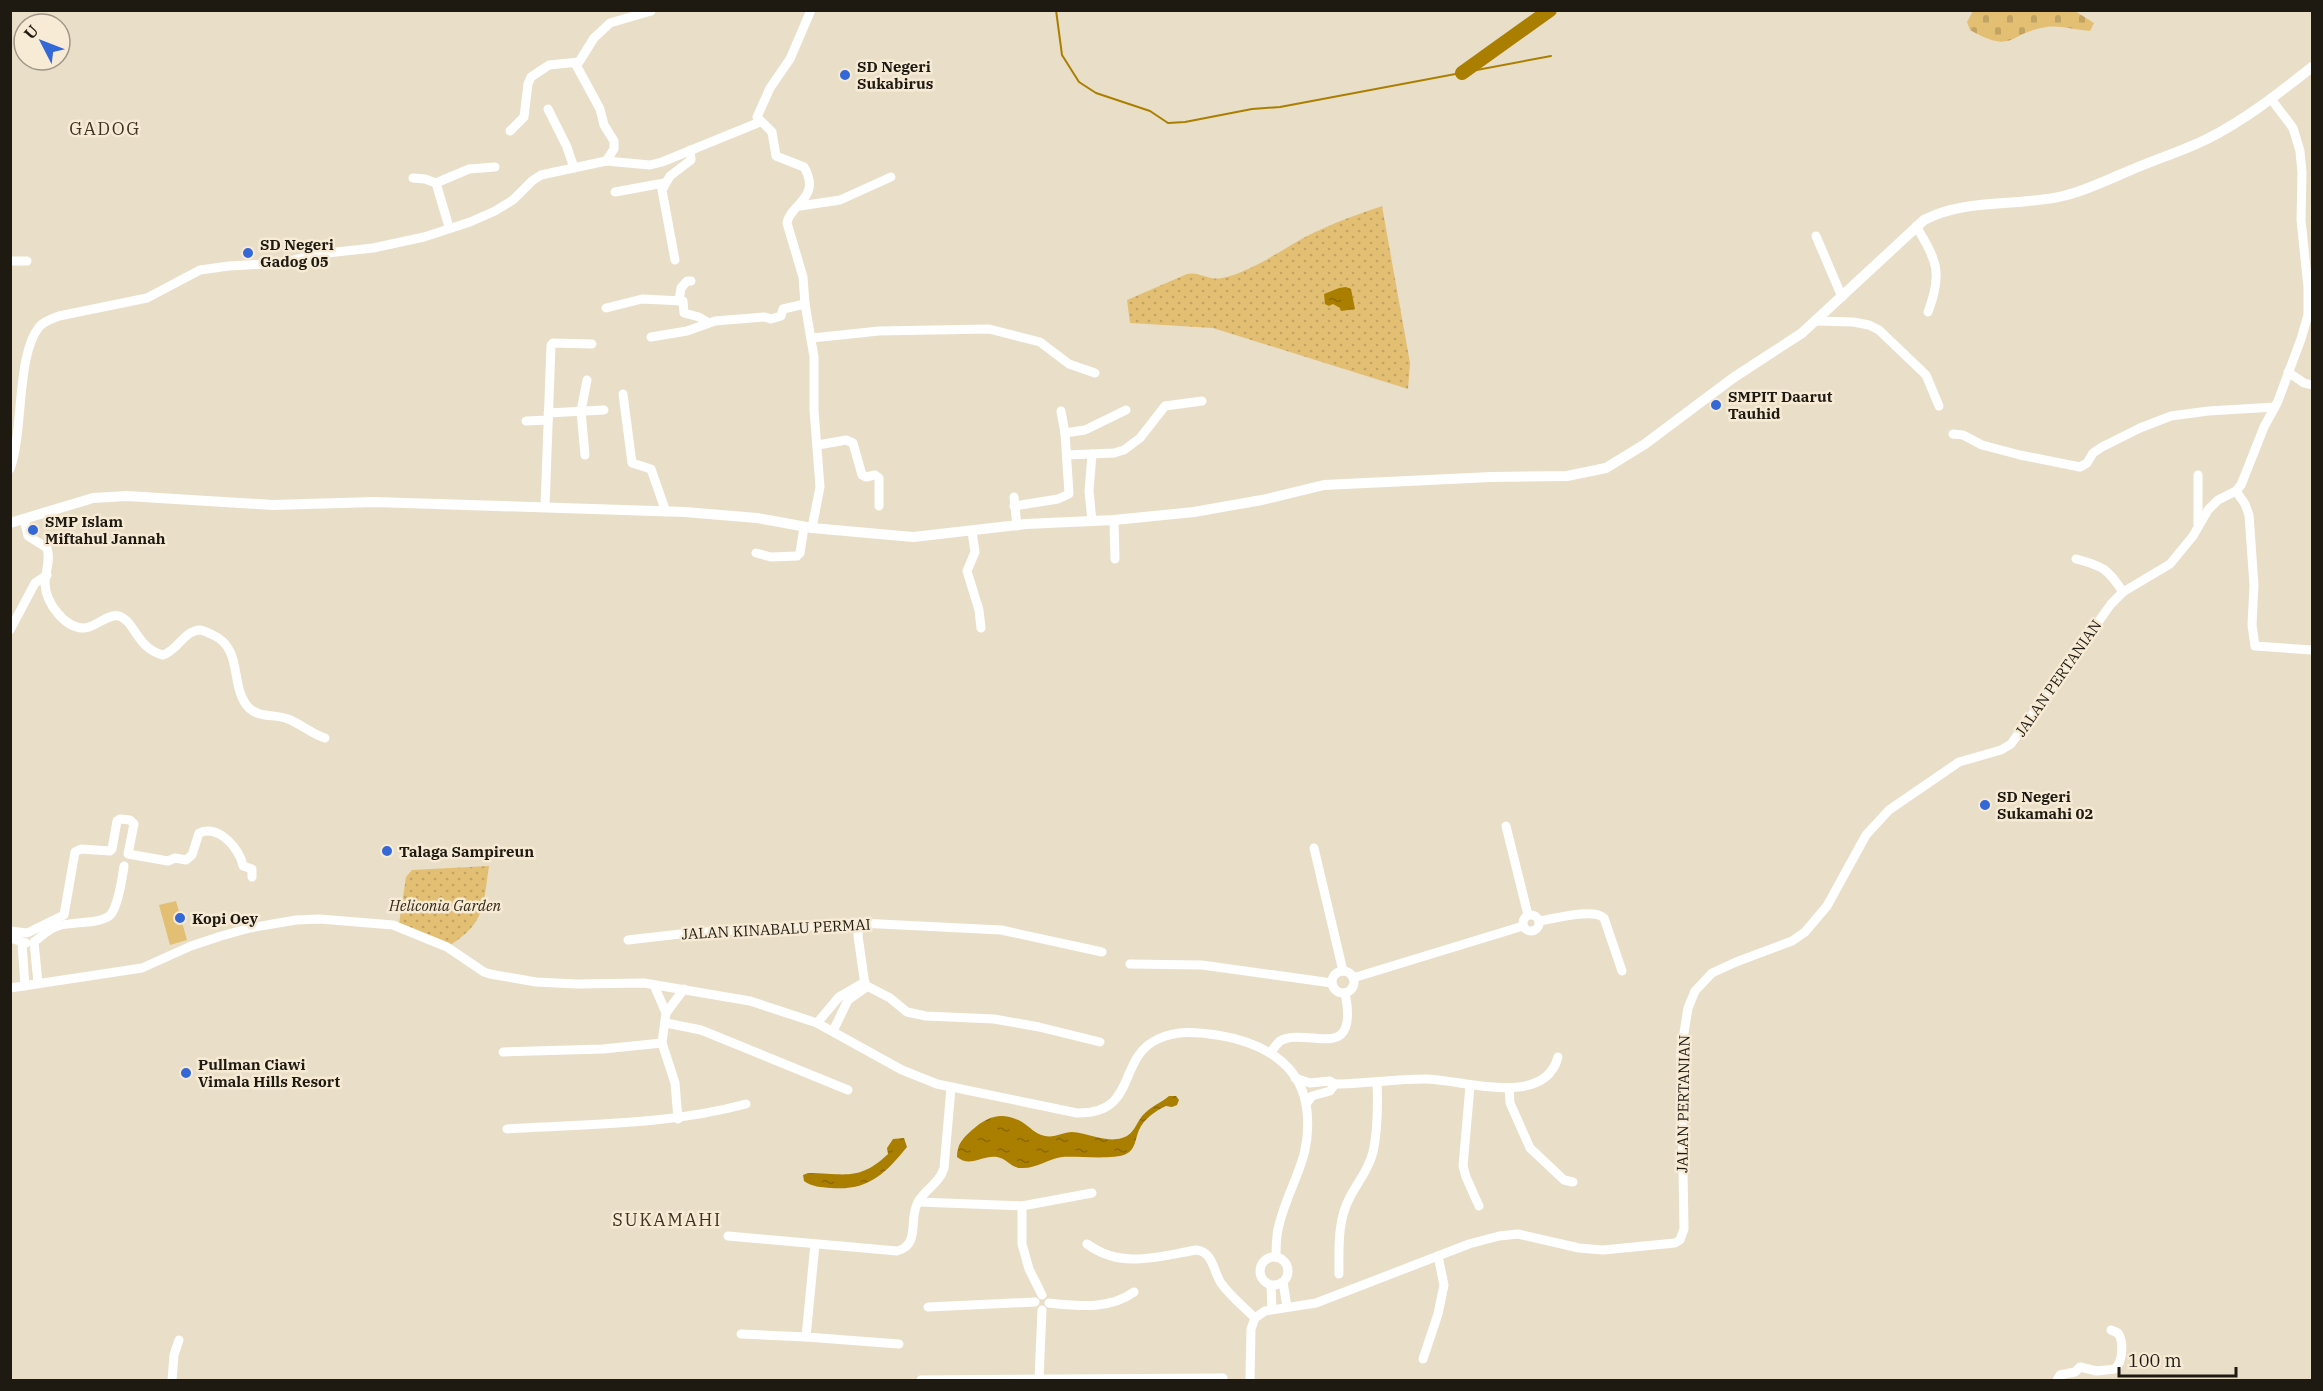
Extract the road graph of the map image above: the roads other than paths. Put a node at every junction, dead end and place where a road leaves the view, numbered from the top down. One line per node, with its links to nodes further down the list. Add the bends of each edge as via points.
1 (811, 10): 7 (street, via 760,109)
2 (651, 11): 3 (street, via 610,22)
3 (576, 63): 8 (street, via 551,64 531,77 524,117); 10 (street, via 614,141)
4 (2313, 67): 5 (street)
5 (2271, 99): 19 (street, via 2206,140 2066,195 1958,209); 25 (street, via 2297,141 2302,173 2301,220)
6 (548, 109): 12 (street)
7 (760, 122): 9 (street); 18 (street, via 772,132 776,156 801,165 807,173 808,188)
8 (510, 131)
9 (690, 150): 10 (street, via 650,165); 16 (street, via 690,160)
10 (606, 161): 12 (street)
11 (495, 167): 15 (street, via 469,169)
12 (574, 168): 20 (street, via 541,176 504,206)
13 (891, 177): 18 (street, via 840,200)
14 (413, 178): 15 (street)
15 (436, 183): 20 (street)
16 (664, 183): 17 (street); 22 (street, via 662,194)
17 (615, 192)
18 (800, 206): 29 (street, via 787,223)
19 (1916, 226): 27 (street); 31 (street, via 1932,255 1937,276)
20 (449, 227): 51 (street, via 373,248 326,252 281,263 200,270 147,298 46,321 37,330 28,352)
21 (1816, 236): 27 (street)
22 (675, 260)
23 (10, 261): 24 (street)
24 (27, 261)
25 (2310, 264): 37 (street, via 2308,315)
26 (691, 281): 28 (street, via 681,288)
27 (1842, 297): 32 (street)
28 (679, 301): 30 (street, via 642,299); 33 (street, via 684,302 684,313)
29 (805, 304): 33 (street, via 783,309 781,316 771,319); 35 (street)
30 (606, 308)
31 (1928, 312)
32 (1816, 321): 43 (street, via 1853,322 1879,330 1926,375); 66 (street, via 1606,468 1567,476 1324,485 1218,508)
33 (709, 323): 34 (street)
34 (651, 338)
35 (812, 338): 38 (street, via 989,328 1040,342 1061,360); 54 (street)
36 (592, 344): 49 (street, via 551,345)
37 (2288, 372): 40 (street); 44 (street)
38 (1095, 373)
39 (587, 380): 47 (street)
40 (2313, 385)
41 (623, 394): 63 (street, via 632,463 651,470)
42 (1202, 401): 55 (street, via 1168,405 1128,447 1114,453)
43 (1939, 406)
44 (2275, 407): 53 (street, via 2171,416 2102,447 2080,467 2020,455); 60 (street, via 2244,481)
45 (604, 410): 47 (street)
46 (1126, 410): 52 (street, via 1085,430)
47 (581, 411): 49 (street); 56 (street)
48 (1061, 411): 52 (street)
49 (548, 416): 50 (street); 62 (street)
50 (526, 421)
51 (15, 426): 58 (street)
52 (1065, 433): 57 (street)
53 (1953, 434)
54 (818, 445): 61 (street, via 846,440 853,443 862,476 879,478); 69 (street, via 819,496)
55 (1092, 454): 57 (street); 67 (street)
56 (585, 455)
57 (1067, 455): 68 (street, via 1068,496 1014,501)
58 (10, 469)
59 (2198, 475): 70 (street)
60 (2236, 491): 70 (street, JALAN PERTANIAN, via 2211,506); 79 (street, via 2249,515 2255,646)
61 (879, 506)
62 (545, 507): 63 (street); 64 (street, via 374,502 273,505 117,496 82,501)
63 (666, 512): 69 (street, via 727,515)
64 (24, 519): 65 (street); 75 (street, via 28,536 47,548)
65 (11, 520)
66 (1114, 520): 67 (street); 73 (street)
67 (1092, 521): 68 (street)
68 (1017, 526): 71 (street)
69 (808, 527): 71 (street, via 913,537); 72 (street, via 797,556)
70 (2198, 527): 76 (street, JALAN PERTANIAN, via 2170,564)
71 (972, 532): 77 (street, via 975,552 967,571)
72 (756, 553)
73 (1115, 559)
74 (2076, 559): 76 (street, via 2103,567)
75 (47, 575): 78 (street, via 35,583); 80 (street, via 46,587 52,602 74,627 90,627 120,616 149,650 162,655 199,630 222,639 231,654 241,694 251,710 288,719)
76 (2123, 592): 133 (street, JALAN PERTANIAN, via 2011,744 1959,762 1889,810 1866,835 1827,906 1805,932 1712,973 1695,991 1688,1008 1682,1051 1684,1229 1680,1240 1603,1250 1507,1234)
77 (981, 628)
78 (10, 630)
79 (2313, 650)
80 (326, 738)
81 (1506, 826): 85 (street)
82 (1314, 848): 95 (street)
83 (124, 866): 92 (street, via 113,910 107,918 57,926)
84 (252, 877): 89 (street, via 252,869 243,866 239,854 216,832 199,833 192,855 186,860 128,854 134,824 120,819 110,851 75,852 64,915 27,933)
85 (1528, 915): 86 (street); 88 (street)
86 (1539, 921): 88 (street, via 1533,932); 96 (street, via 1601,915)
87 (860, 922): 90 (street, JALAN KINABALU PERMAI); 93 (street, JALAN KINABALU PERMAI, via 1001,930); 100 (street, via 858,936)
88 (1523, 926): 97 (street)
89 (10, 931)
90 (628, 940)
91 (16, 941): 92 (street); 102 (street)
92 (34, 942): 98 (street)
93 (1102, 952)
94 (1130, 964): 99 (street, via 1202,965)
95 (1343, 971): 97 (street); 99 (street, via 1334,976)
96 (1622, 971)
97 (1353, 978): 105 (street, via 1354,986)
98 (38, 983): 101 (street, via 142,968 190,946 250,928 320,919 393,925 447,947 484,972 536,982); 102 (street)
99 (1332, 983): 105 (street, via 1338,992)
100 (866, 984): 107 (street, via 836,1000); 108 (street, via 848,1000); 109 (street, via 907,1012 994,1019)
101 (654, 985): 104 (street); 106 (street)
102 (25, 986): 103 (street)
103 (10, 988)
104 (684, 989): 106 (street); 107 (street, via 750,1001)
105 (1345, 993): 112 (street, via 1348,1014 1339,1035 1328,1040 1287,1040)
106 (666, 1018): 110 (street); 120 (street)
107 (818, 1023): 108 (street)
108 (833, 1031): 118 (street, via 902,1070)
109 (1100, 1042)
110 (662, 1043): 111 (street); 123 (street, via 673,1070)
111 (503, 1052)
112 (1270, 1052): 114 (street); 118 (street, via 1221,1036 1175,1033 1152,1042 1143,1051 1110,1106 1087,1113)
113 (1558, 1057): 119 (street, via 1555,1066 1537,1082)
114 (1295, 1078): 116 (street); 122 (street)
115 (1377, 1082): 116 (street); 117 (street, via 1442,1079); 135 (street, via 1373,1152 1343,1213)
116 (1335, 1084): 122 (street, via 1330,1091 1311,1096)
117 (1470, 1086): 119 (street); 129 (street, via 1463,1166)
118 (951, 1088): 127 (street, via 943,1174)
119 (1509, 1088): 125 (street, via 1510,1103 1530,1148 1564,1180)
120 (848, 1090)
121 (746, 1104): 123 (street)
122 (1306, 1104): 134 (street, via 1306,1153 1279,1224)
123 (678, 1119): 124 (street)
124 (507, 1130)
125 (1573, 1182)
126 (1092, 1193): 128 (street)
127 (918, 1202): 128 (street); 131 (street, via 912,1239 902,1250)
128 (1023, 1206): 139 (street, via 1022,1244)
129 (1479, 1206)
130 (728, 1236): 131 (street)
131 (815, 1244): 146 (street)
132 (1087, 1244): 143 (street, via 1105,1255 1129,1261 1204,1252 1223,1287)
133 (1438, 1256): 141 (street, JALAN PERTANIAN, via 1322,1301); 149 (street, via 1444,1285)
134 (1276, 1257): 136 (street, via 1288,1267); 137 (street, via 1264,1260 1259,1271)
135 (1339, 1274)
136 (1283, 1282): 137 (street); 141 (street)
137 (1271, 1286): 142 (street)
138 (1134, 1292): 139 (street, via 1104,1305)
139 (1042, 1302): 140 (street); 151 (street)
140 (928, 1306)
141 (1287, 1307): 142 (street, JALAN PERTANIAN)
142 (1272, 1309): 143 (street, JALAN PERTANIAN)
143 (1255, 1318): 154 (street, via 1251,1329)
144 (2111, 1330): 155 (street, via 2121,1337 2121,1359 2115,1369 2080,1368 2060,1374)
145 (741, 1334): 146 (street)
146 (806, 1336): 148 (street)
147 (179, 1340): 152 (street)
148 (898, 1344)
149 (1423, 1359)
150 (1223, 1378): 151 (street)
151 (1039, 1379): 153 (street)
152 (172, 1380)
153 (921, 1380)
154 (1250, 1380)
155 (2057, 1380)

